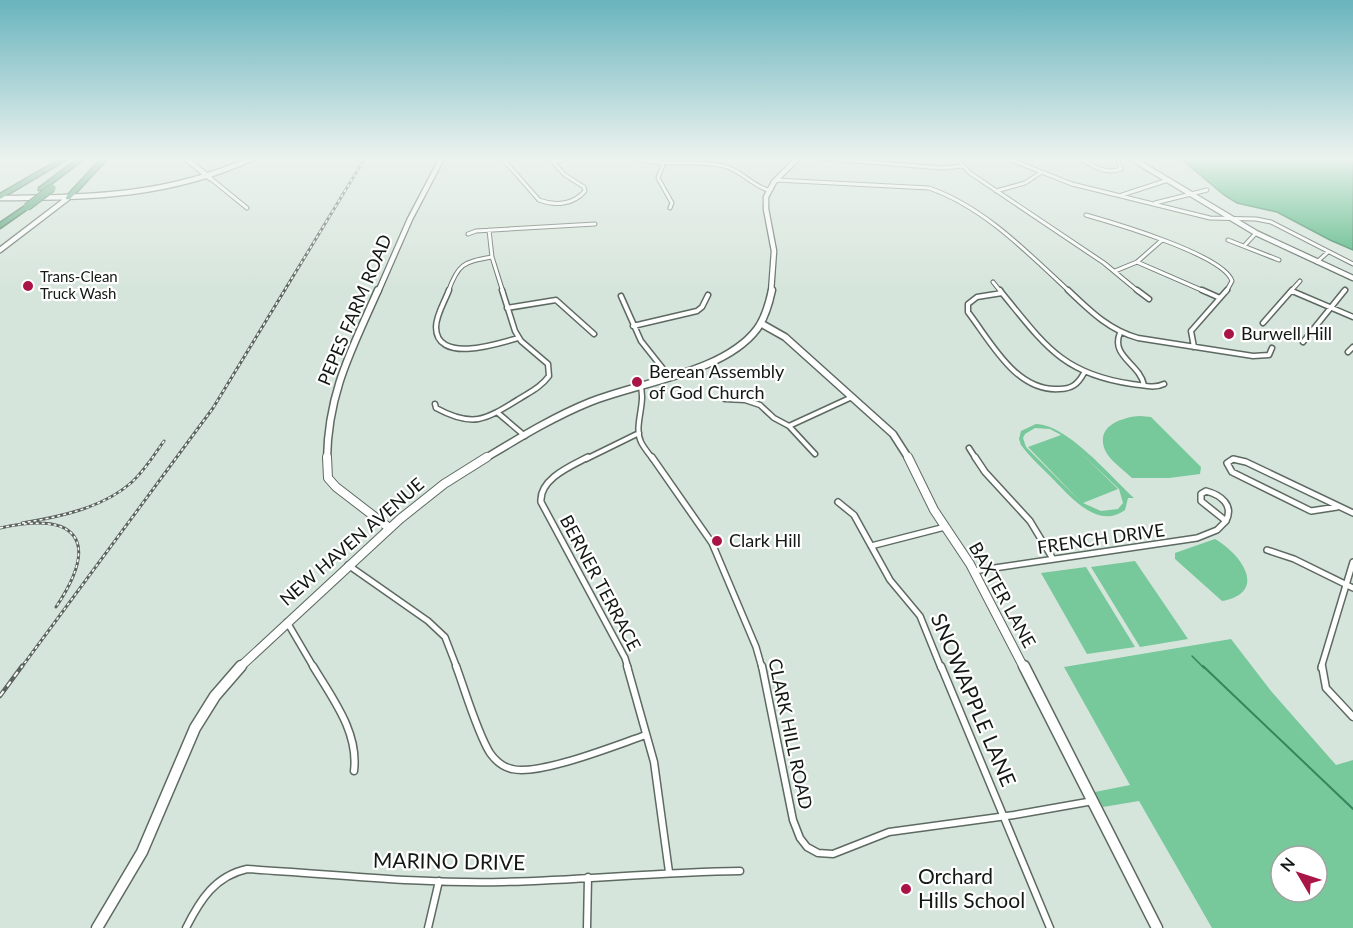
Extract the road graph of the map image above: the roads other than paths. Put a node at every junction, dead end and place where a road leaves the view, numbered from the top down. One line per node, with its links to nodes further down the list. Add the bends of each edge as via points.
1 (24, 201): 19 (highway)
2 (34, 201): 22 (highway, bridge)
3 (64, 201): 29 (main road)
4 (239, 201): 16 (street)
5 (420, 201): 79 (main road, PEPES FARM ROAD, via 340,376 331,425 328,478)
6 (548, 201): 7 (street)
7 (568, 201)
8 (671, 201): 17 (street)
9 (767, 201): 51 (main road, via 774,251 770,303)
10 (958, 201): 53 (street)
11 (1010, 201): 36 (street)
12 (1148, 201): 15 (street)
13 (1161, 201): 15 (street)
14 (1203, 201): 20 (main road)
15 (1155, 203): 20 (street, via 1212,219)
16 (247, 208)
17 (670, 208)
18 (1086, 215): 26 (street)
19 (0, 219)
20 (1233, 220): 24 (main road); 30 (street, via 1274,223)
21 (595, 224): 23 (street)
22 (0, 226)
23 (489, 230): 25 (street); 31 (street)
24 (1256, 233): 28 (street); 34 (main road)
25 (468, 234)
26 (1162, 240): 33 (street); 45 (street, via 1211,260 1227,271 1232,284)
27 (1228, 240): 28 (street)
28 (1244, 246): 32 (street)
29 (0, 250)
30 (1328, 252): 34 (street); 35 (street)
31 (492, 256): 48 (street); 55 (street, via 468,261 456,270 436,333 449,345 467,349)
32 (1280, 260)
33 (1137, 262): 36 (street); 45 (street)
34 (1317, 262): 37 (main road)
35 (1353, 264)
36 (1115, 271): 46 (street)
37 (1353, 278)
38 (1300, 281): 41 (street)
39 (993, 282): 42 (street)
40 (1345, 290): 47 (street)
41 (1292, 291): 47 (street); 50 (street)
42 (1002, 293): 61 (street, via 1055,354); 61 (street, via 975,298 967,310 1016,374 1033,386 1060,390 1076,385)
43 (708, 294): 52 (street, via 702,308 695,312)
44 (621, 296): 52 (street)
45 (1220, 298): 57 (street, via 1191,331)
46 (1149, 299)
47 (1331, 307): 49 (street); 56 (street)
48 (507, 308): 54 (street, via 556,300); 55 (street)
49 (1353, 317)
50 (1263, 323)
51 (762, 324): 62 (main road, NEW HAVEN AVENUE, via 729,352); 66 (main road, BAXTER LANE, via 785,337)
52 (633, 326): 62 (street)
53 (1120, 333): 57 (street); 65 (street, via 1118,350 1141,372)
54 (594, 334)
55 (518, 338): 69 (street, via 545,360 549,376)
56 (1303, 342)
57 (1194, 347): 59 (street, via 1259,357 1269,355)
58 (1353, 347): 60 (street)
59 (1272, 348)
60 (1348, 352)
61 (1084, 373): 65 (street)
62 (668, 375): 63 (main road, NEW HAVEN AVENUE)
63 (640, 384): 71 (street, via 644,400); 72 (main road, NEW HAVEN AVENUE, via 584,405)
64 (1164, 384): 65 (street)
65 (1144, 385)
66 (852, 397): 70 (street); 80 (main road, BAXTER LANE, via 904,449)
67 (725, 399): 70 (street, via 758,404)
68 (435, 404): 69 (street, via 452,418 467,422)
69 (498, 413): 72 (street)
70 (789, 426): 74 (street)
71 (639, 434): 90 (street, BERNER TERRACE, via 554,478 542,490 540,500 625,658); 93 (street, CLARK HILL ROAD, via 712,543 756,647 798,836 808,848 832,854 882,833)
72 (525, 436): 79 (main road, NEW HAVEN AVENUE, via 436,489)
73 (969, 448): 83 (street, via 985,472 1030,521)
74 (815, 454)
75 (838, 502): 81 (street, SNOWAPPLE LANE, via 854,515)
76 (1336, 507): 76 (street, via 1246,462 1233,459 1227,463 1232,472 1311,511); 77 (street)
77 (1353, 513)
78 (1226, 521): 78 (street, via 1230,514 1228,503 1213,492 1202,493 1203,503); 83 (street, FRENCH DRIVE, via 1197,538)
79 (388, 527): 85 (main road, NEW HAVEN AVENUE)
80 (945, 527): 81 (street); 86 (main road, BAXTER LANE)
81 (871, 546): 93 (street, SNOWAPPLE LANE, via 890,580 920,616)
82 (1267, 550): 87 (street)
83 (1053, 559): 86 (street, FRENCH DRIVE)
84 (1353, 562): 87 (street)
85 (348, 565): 88 (main road, NEW HAVEN AVENUE); 90 (street, via 445,637 489,751 506,768 530,770)
86 (974, 571): 92 (main road, BAXTER LANE)
87 (1350, 586): 89 (street, via 1321,669 1330,693)
88 (287, 622): 91 (street, via 348,726 356,756); 98 (main road, NEW HAVEN AVENUE, via 227,681 203,714 179,760 147,843)
89 (1353, 717)
90 (646, 735): 95 (street, BERNER TERRACE, via 654,762)
91 (354, 771)
92 (1093, 801): 93 (street); 103 (main road, BAXTER LANE)
93 (1005, 817): 102 (street, SNOWAPPLE LANE)
94 (740, 871): 95 (street, MARINO DRIVE)
95 (669, 872): 96 (street, MARINO DRIVE)
96 (588, 877): 97 (street, MARINO DRIVE); 101 (street)
97 (439, 881): 99 (street, MARINO DRIVE, via 242,869 209,889); 100 (street)
98 (97, 928)
99 (186, 928)
100 (428, 928)
101 (587, 928)
102 (1050, 928)
103 (1157, 928)

